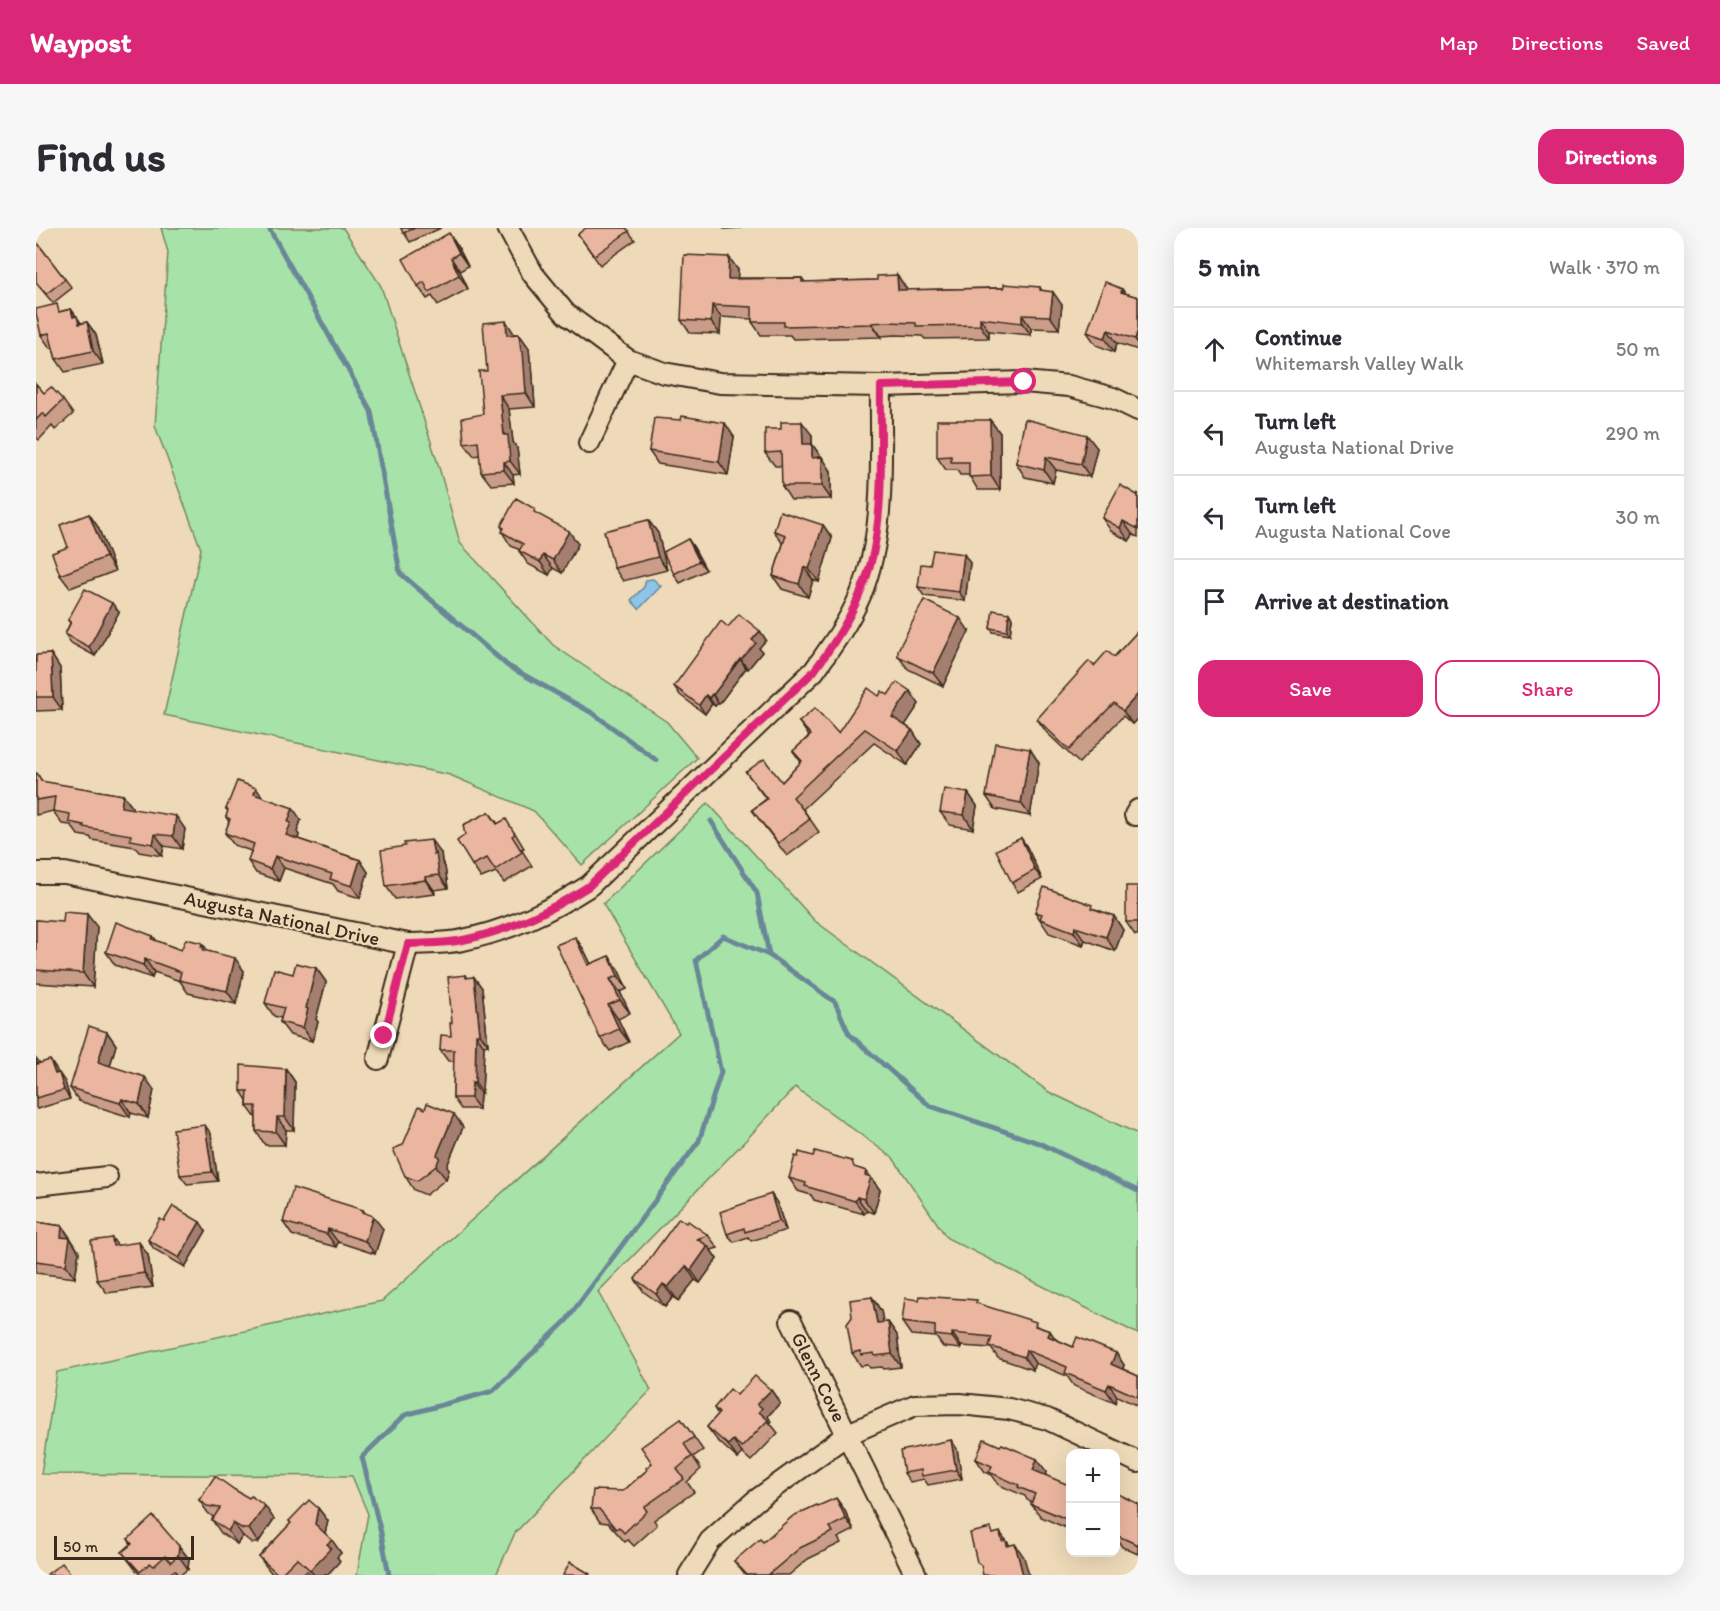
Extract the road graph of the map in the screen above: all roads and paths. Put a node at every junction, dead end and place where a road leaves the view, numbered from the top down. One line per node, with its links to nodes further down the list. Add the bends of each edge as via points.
1 (508, 228): 2 (street, via 533,274 566,314)
2 (628, 360): 3 (street, via 664,373 720,383); 5 (street)
3 (881, 386): 4 (street, via 1024,382 1069,386 1113,398); 7 (street, Augusta National Drive, via 879,515 871,564 839,637 814,671 589,886 555,908 510,928 461,941)
4 (1138, 410)
5 (589, 443)
6 (36, 873): 7 (street, Augusta National Drive, via 65,873)
7 (408, 944): 8 (street)
8 (378, 1059)
9 (107, 1177): 10 (street)
10 (36, 1185)
11 (791, 1321): 12 (street, Glenn Cove)
12 (848, 1434): 13 (street, via 915,1405 960,1404 1010,1409 1047,1419); 14 (street, via 755,1501 710,1541); 15 (street, Glenn Cove)
13 (1138, 1462)
14 (689, 1575)
15 (916, 1575)

